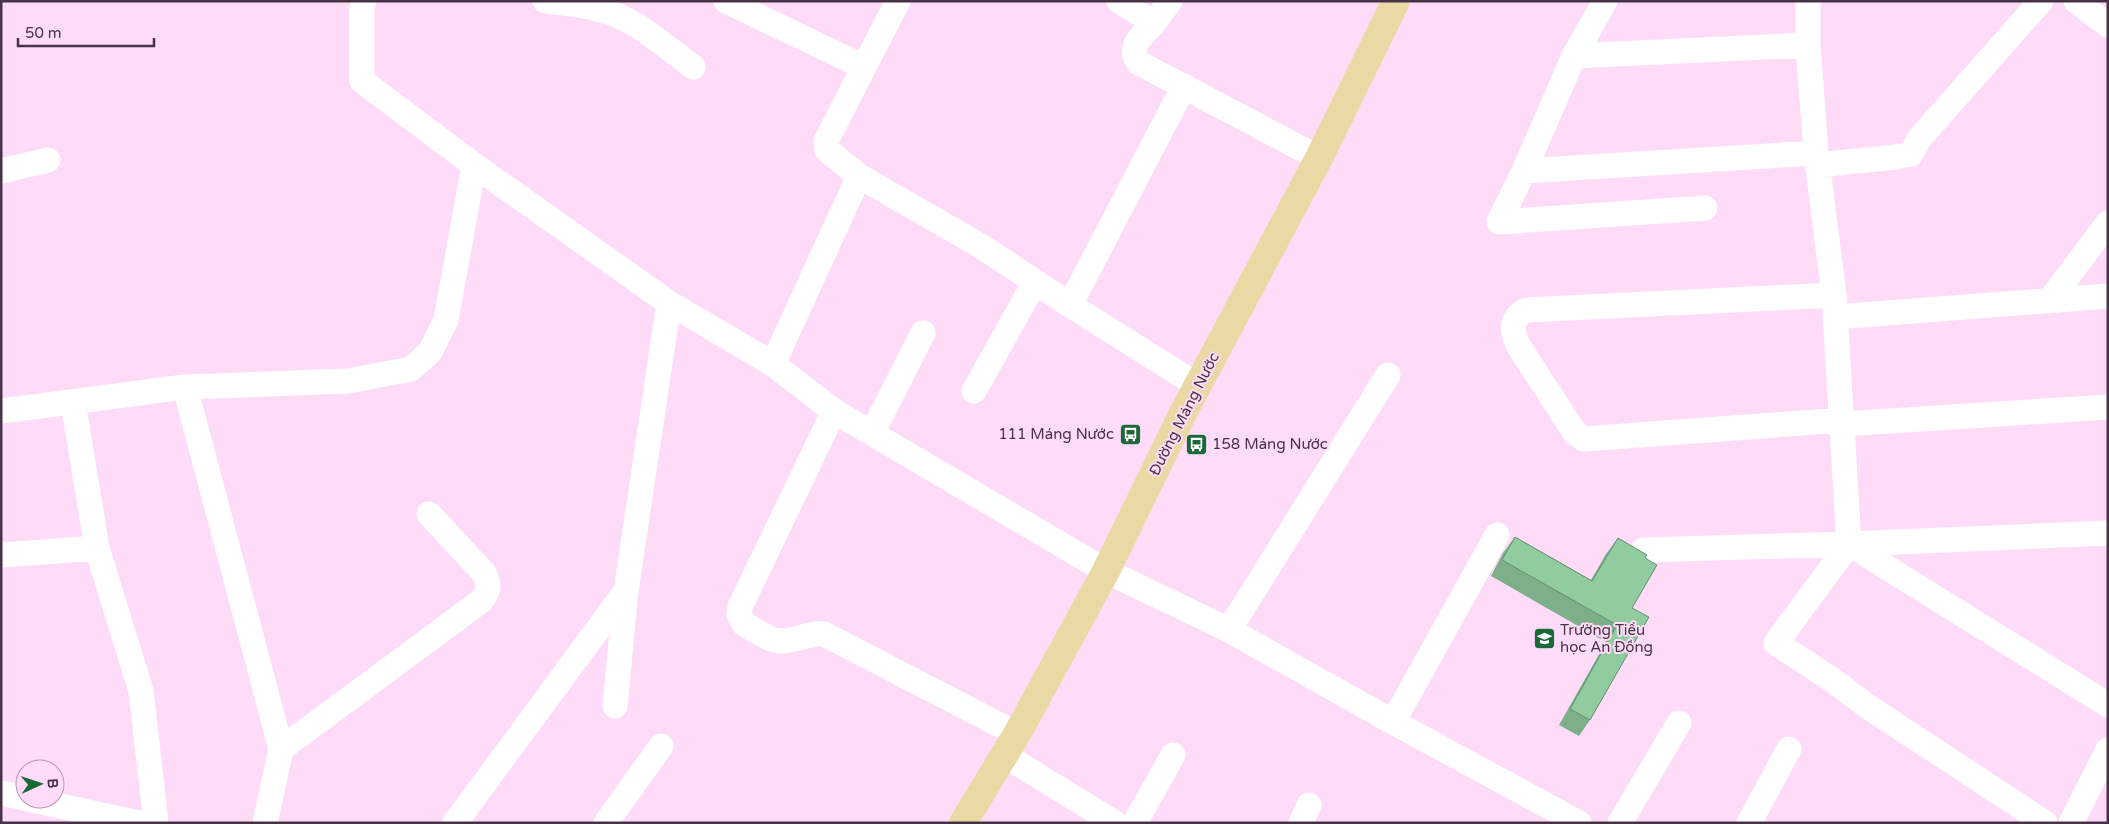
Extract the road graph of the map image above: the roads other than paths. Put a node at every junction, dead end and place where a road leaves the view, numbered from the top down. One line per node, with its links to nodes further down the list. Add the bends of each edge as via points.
1 (364, 1): 22 (street, via 362,82)
2 (545, 1): 16 (street, via 577,4 628,20)
3 (726, 1): 17 (street)
4 (898, 1): 17 (street)
5 (1119, 1): 12 (street)
6 (1170, 1): 12 (street)
7 (1396, 1): 19 (main road, Đường Máng Nước)
8 (1808, 1): 14 (street)
9 (2041, 1): 20 (street, via 1919,139 1911,154 1896,158)
10 (2076, 1): 13 (street)
11 (1604, 2): 15 (street)
12 (1154, 23): 18 (street, via 1136,43 1134,58)
13 (2108, 25)
14 (1808, 45): 15 (street); 20 (street)
15 (1574, 56): 24 (street)
16 (693, 67)
17 (864, 67): 25 (street, via 826,141 827,150)
18 (1184, 86): 19 (street); 32 (street)
19 (1319, 158): 37 (main road, Đường Máng Nước)
20 (1817, 159): 24 (street); 33 (street)
21 (48, 160): 23 (street)
22 (474, 165): 31 (street); 38 (street, via 446,320 430,352 411,369 348,381)
23 (1, 171)
24 (1524, 171): 26 (street, via 1499,222)
25 (859, 176): 28 (street, via 981,246); 35 (street)
26 (1705, 208)
27 (2108, 223): 30 (street)
28 (1035, 282): 32 (street); 39 (street)
29 (2108, 296): 30 (street)
30 (2050, 300): 33 (street)
31 (669, 303): 35 (street); 54 (street)
32 (1070, 305): 37 (street)
33 (1835, 306): 44 (street); 44 (street, via 1526,310 1514,320 1512,327 1518,345 1575,434 1584,439)
34 (923, 333): 45 (street)
35 (773, 364): 43 (street)
36 (1388, 375): 55 (street)
37 (1197, 385): 53 (main road, Đường Máng Nước)
38 (185, 387): 40 (street); 62 (street)
39 (974, 390)
40 (72, 402): 42 (street); 50 (street)
41 (2108, 407): 44 (street)
42 (1, 411)
43 (834, 411): 45 (street); 60 (street, via 740,607 740,619 777,641 824,634)
44 (1843, 422): 49 (street)
45 (872, 433): 53 (street)
46 (429, 514): 62 (street, via 484,573 489,583 488,592)
47 (2108, 533): 49 (street)
48 (1497, 535): 58 (street)
49 (1849, 544): 51 (street); 56 (street); 80 (street, via 1776,643)
50 (97, 548): 52 (street); 70 (street, via 141,691)
51 (1643, 550)
52 (1, 555)
53 (1106, 572): 55 (street); 60 (main road, Đường Máng Nước)
54 (626, 592): 57 (street); 72 (street)
55 (1229, 630): 58 (street)
56 (2108, 705)
57 (615, 706)
58 (1393, 722): 77 (street)
59 (1678, 723): 78 (street)
60 (1010, 744): 74 (main road, Đường Máng Nước); 75 (street)
61 (661, 746): 73 (street)
62 (281, 749): 71 (street)
63 (1789, 749): 79 (street)
64 (2108, 750): 81 (street)
65 (1173, 756): 76 (street)
66 (1, 793): 67 (street)
67 (15, 796)
68 (65, 807): 69 (street)
69 (139, 823)
70 (156, 823)
71 (265, 823)
72 (455, 823)
73 (606, 823)
74 (963, 823)
75 (1115, 823)
76 (1135, 823)
77 (1579, 823)
78 (1620, 823)
79 (1749, 823)
80 (2045, 823)
81 (2071, 823)

